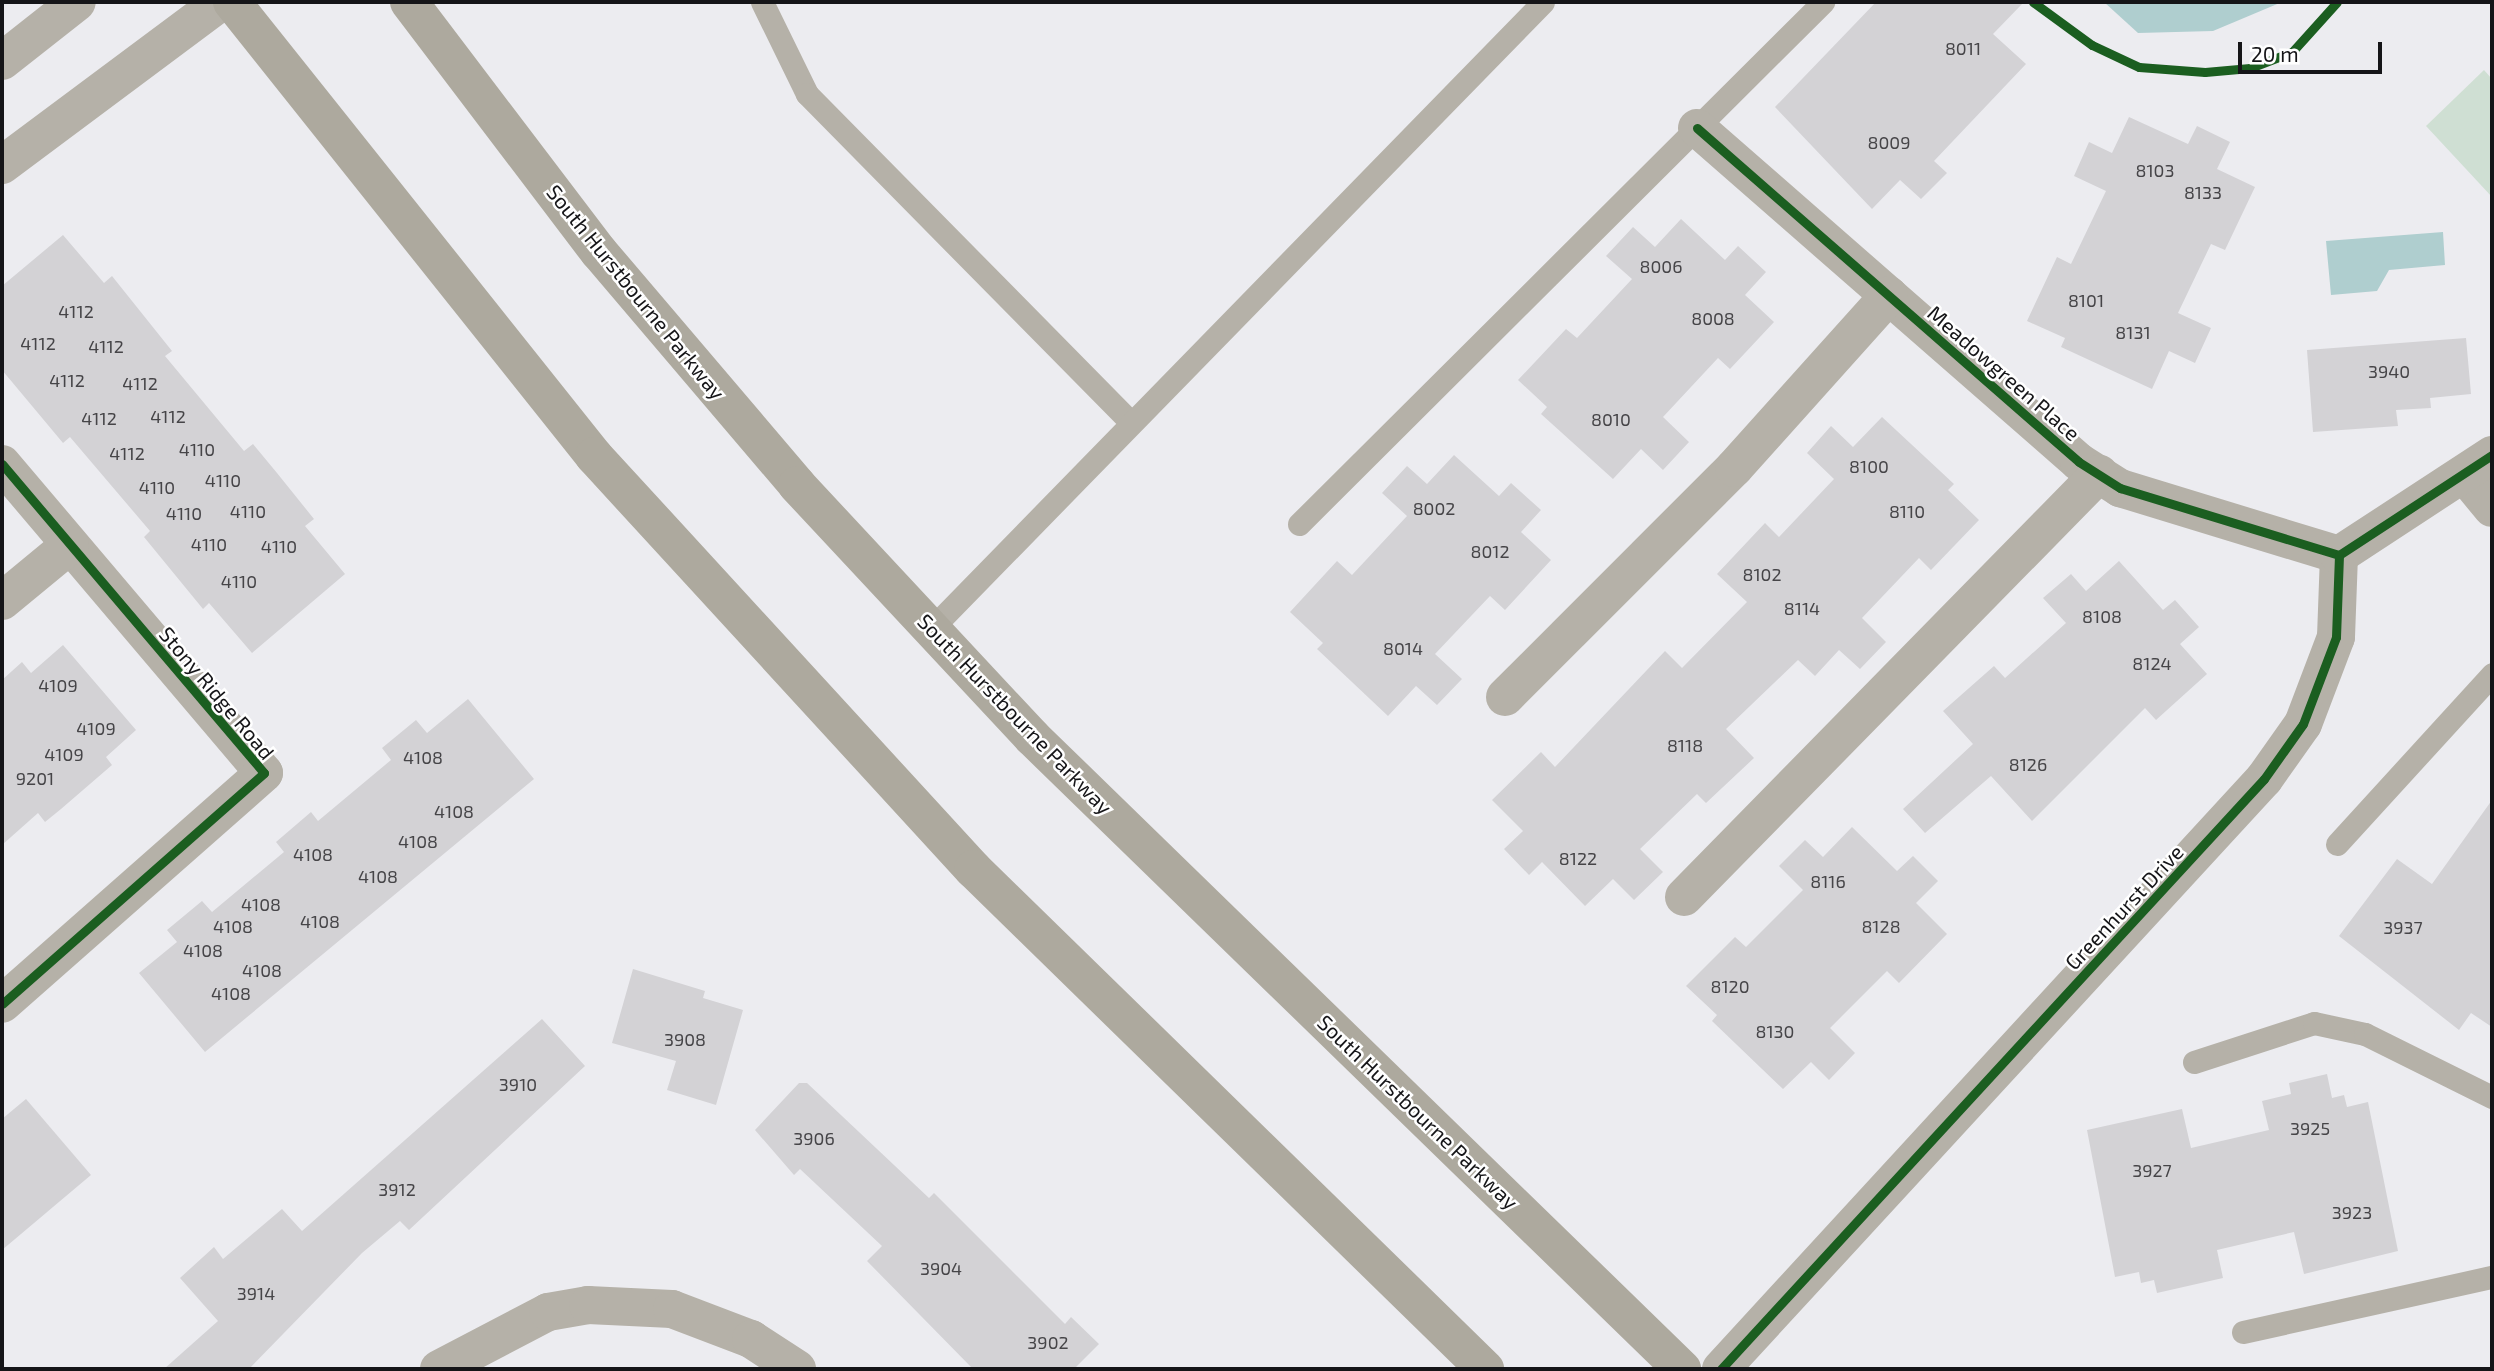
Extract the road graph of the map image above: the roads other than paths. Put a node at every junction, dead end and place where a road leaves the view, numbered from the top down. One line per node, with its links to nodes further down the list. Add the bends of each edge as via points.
1 (77, 2): 8 (street)
2 (221, 2): 10 (street)
3 (232, 2): 33 (main road, via 594,456 973,869)
4 (409, 2): 21 (main road, South Hurstbourne Parkway, via 599,252 797,485)
5 (762, 2): 12 (lane, via 807,94)
6 (1543, 2): 12 (lane)
7 (1823, 2): 9 (lane)
8 (2, 61)
9 (1697, 128): 11 (street, Meadowgreen Place); 17 (lane)
10 (2, 165)
11 (1889, 295): 15 (street, Meadowgreen Place); 23 (street, via 1734,468)
12 (1130, 422): 21 (lane)
13 (2, 464): 18 (street, Stony Ridge Road)
14 (2478, 465): 16 (street); 19 (street)
15 (2099, 474): 19 (street, Meadowgreen Place, via 2120,488); 25 (street)
16 (2492, 508)
17 (1299, 524)
18 (70, 545): 20 (street); 26 (street, Stony Ridge Road, via 264,774)
19 (2339, 555): 35 (street, Greenhurst Drive, via 2336,637 2303,724 2264,779)
20 (2, 601)
21 (931, 629): 34 (main road, South Hurstbourne Parkway, via 1032,737)
22 (2492, 674): 24 (lane)
23 (1504, 697)
24 (2337, 844)
25 (1684, 897)
26 (2, 1004)
27 (2194, 1062): 28 (lane, via 2314,1023 2365,1034)
28 (2492, 1097)
29 (2492, 1277): 30 (lane)
30 (2243, 1332)
31 (439, 1369): 32 (street, via 548,1312 588,1305 673,1309 751,1339)
32 (797, 1369)
33 (1485, 1369)
34 (1682, 1369)
35 (1721, 1369)

